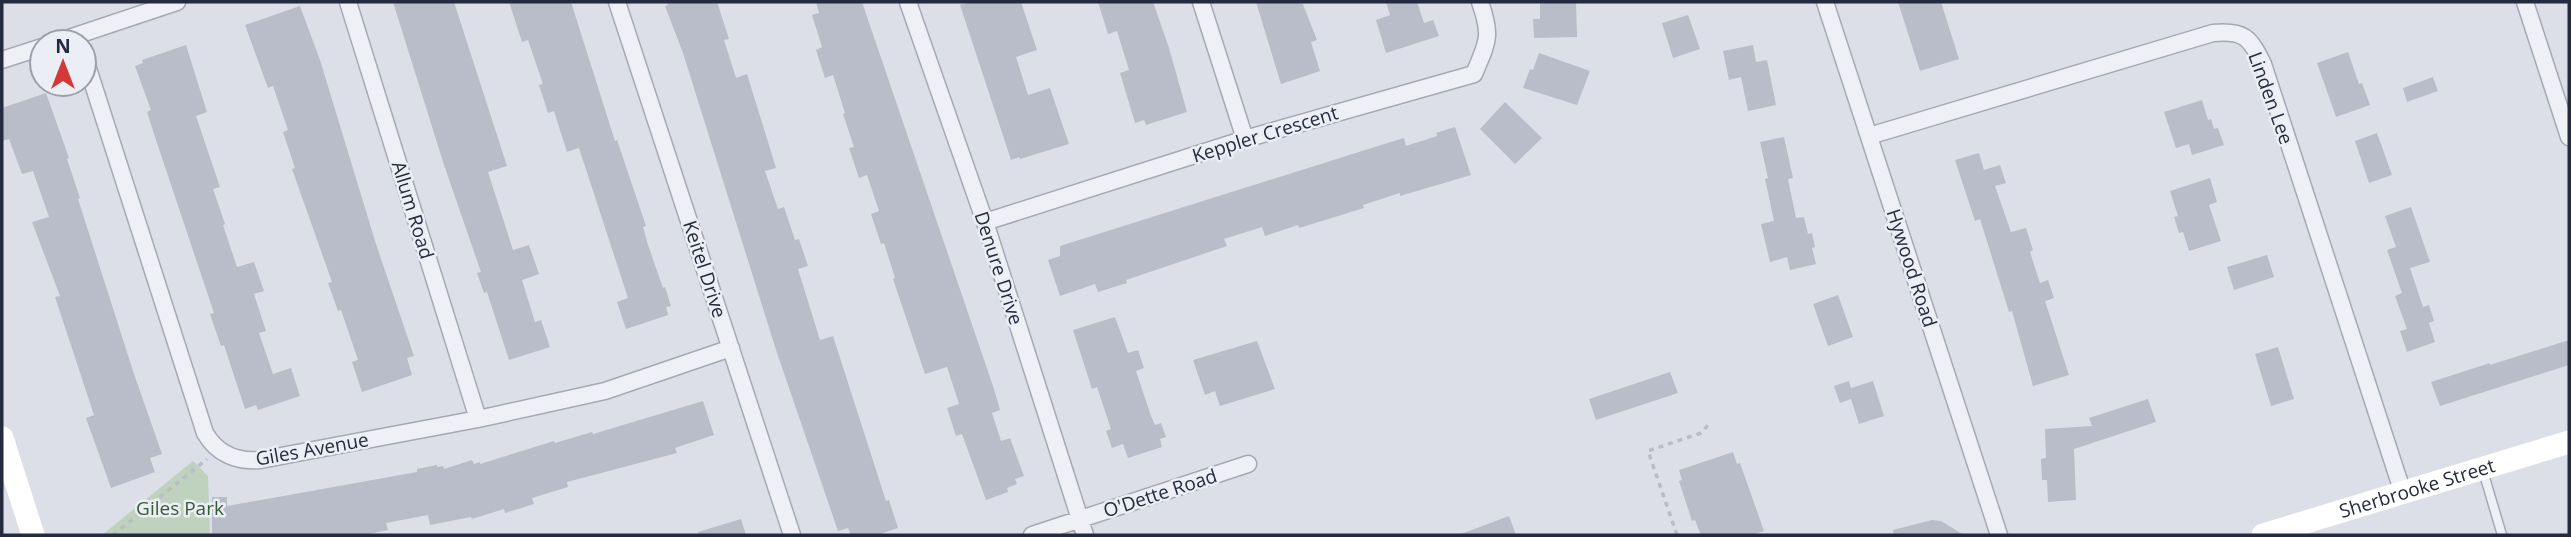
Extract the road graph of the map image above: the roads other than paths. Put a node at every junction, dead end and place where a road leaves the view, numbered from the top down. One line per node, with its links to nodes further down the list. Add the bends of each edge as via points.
1 (177, 2): 9 (street)
2 (348, 2): 18 (street, Allum Road)
3 (617, 2): 17 (street, Keitel Drive)
4 (908, 2): 16 (street, Denure Drive)
5 (1201, 2): 15 (street)
6 (1480, 2): 15 (street, Keppler Crescent, via 1488,25 1488,44 1474,74)
7 (1825, 2): 13 (street, Hywood Road)
8 (2525, 2): 14 (street)
9 (98, 32)
10 (28, 52): 11 (street)
11 (2, 60)
12 (97, 98): 18 (street, Giles Avenue, via 205,433 218,449 241,460 261,460)
13 (1869, 136): 23 (street, Linden Lee, via 2213,33 2243,35 2263,64); 29 (street, Hywood Road)
14 (2569, 137)
15 (1245, 139): 16 (street, Keppler Crescent)
16 (985, 222): 24 (street, Denure Drive)
17 (731, 348): 18 (street, Giles Avenue, via 605,391); 27 (street, Keitel Drive)
18 (478, 419)
19 (2, 438): 26 (main road)
20 (2569, 442): 22 (main road, Sherbrooke Street)
21 (1248, 464): 24 (street, O'Dette Road)
22 (2483, 468): 23 (main road, Sherbrooke Street); 25 (lane)
23 (2403, 493): 30 (main road, Sherbrooke Street)
24 (1082, 528): 28 (street, O'Dette Road)
25 (2500, 534)
26 (33, 535)
27 (792, 535)
28 (1032, 535)
29 (1999, 535)
30 (2263, 535)

